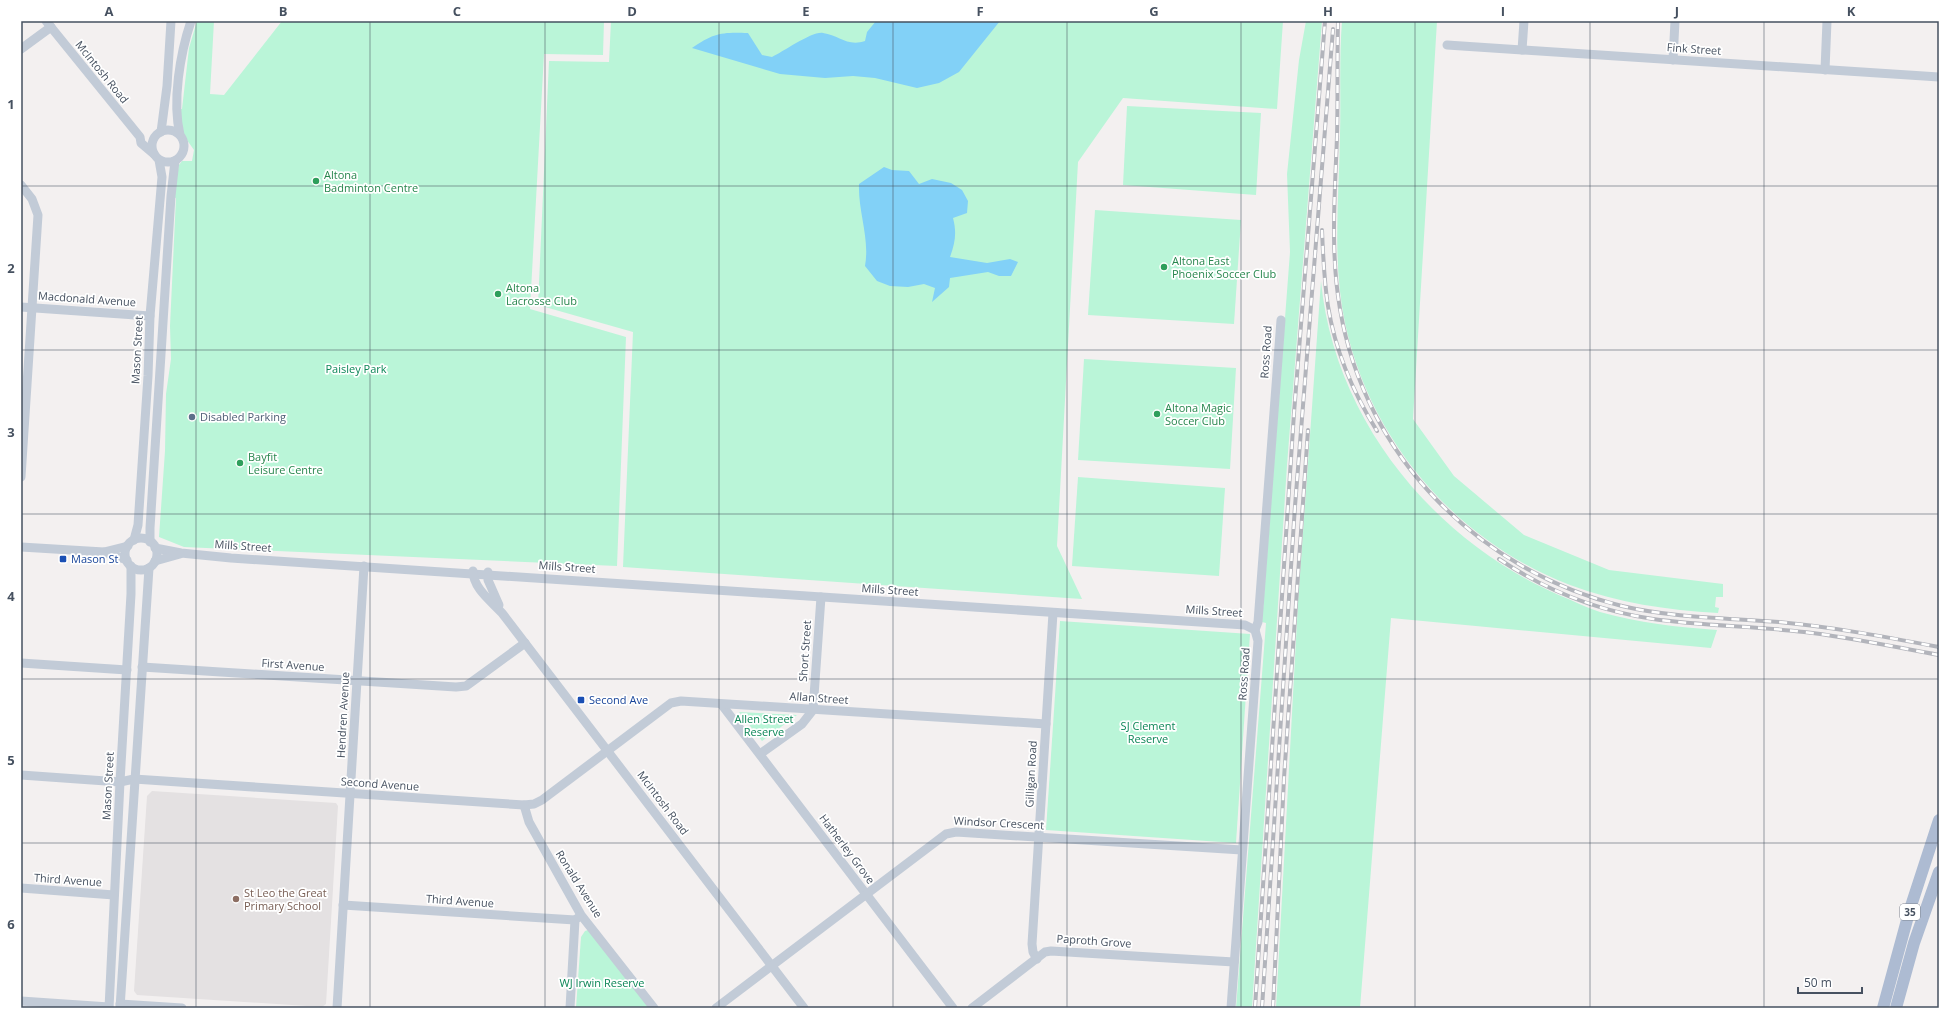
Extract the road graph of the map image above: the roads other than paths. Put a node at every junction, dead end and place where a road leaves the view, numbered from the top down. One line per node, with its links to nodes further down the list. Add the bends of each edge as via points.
1 (171, 21): 13 (street, via 167,86)
2 (191, 21): 14 (street, via 182,59 176,106)
3 (1524, 21): 9 (street)
4 (1675, 21): 10 (street)
5 (1828, 21): 11 (street)
6 (48, 24): 8 (street); 15 (street, McIntosh Road)
7 (1447, 45): 9 (street, Fink Street)
8 (21, 49)
9 (1522, 50): 10 (street, Fink Street)
10 (1673, 60): 11 (street, Fink Street)
11 (1825, 70): 12 (street, Fink Street)
12 (1939, 77)
13 (159, 133): 14 (street, via 173,130); 15 (street); 16 (street, via 152,141)
14 (180, 135): 17 (street, via 184,141 184,149 182,156)
15 (140, 137): 16 (street, McIntosh Road, via 141,143)
16 (156, 157): 17 (street, via 167,163); 21 (street, Mason Street, via 162,177)
17 (175, 161): 24 (street)
18 (21, 185): 20 (street, via 32,199 38,215)
19 (21, 307): 20 (street, Macdonald Avenue)
20 (32, 308): 21 (street, Macdonald Avenue); 25 (street)
21 (150, 316): 23 (street, Mason Street)
22 (1281, 320): 40 (street, Ross Road)
23 (148, 376): 24 (street); 27 (street, Mason Street, via 138,525)
24 (160, 376): 28 (street, via 150,528)
25 (23, 424): 26 (street)
26 (21, 477)
27 (131, 543): 28 (street, via 142,539); 30 (street); 32 (street)
28 (153, 545): 31 (street, Mills Street); 33 (street, via 157,557)
29 (21, 547): 30 (street)
30 (104, 552): 32 (street)
31 (181, 553): 33 (street, Mills Street); 34 (street, Mills Street)
32 (129, 563): 33 (street, via 140,570); 44 (street, Mason Street)
33 (152, 565): 43 (street)
34 (364, 566): 35 (street, Mills Street); 45 (street, Hendren Avenue)
35 (473, 572): 36 (street, Mills Street); 38 (street, McIntosh Road, via 479,589)
36 (488, 573): 37 (street, Mills Street); 38 (street, McIntosh Road, via 492,591)
37 (821, 597): 39 (street, Mills Street); 47 (street, Short Street)
38 (502, 613): 41 (street, McIntosh Road)
39 (1053, 613): 40 (street, Mills Street, via 1245,625); 48 (street, Gilligan Road)
40 (1255, 630): 58 (street, Ross Road, via 1258,641)
41 (525, 643): 45 (street, First Avenue, via 466,686); 49 (street, McIntosh Road)
42 (21, 663): 44 (street)
43 (142, 667): 45 (street, First Avenue); 52 (street)
44 (126, 670): 53 (street, Mason Street)
45 (357, 681): 54 (street, Hendren Avenue)
46 (722, 705): 47 (street, Allan Street); 49 (street, Allan Street, via 681,701 670,703); 50 (street, Hatherley Grove)
47 (813, 710): 48 (street, Allan Street); 50 (street, via 802,724)
48 (1046, 724): 57 (street, Gilligan Road)
49 (607, 750): 55 (street, Second Avenue, via 542,800); 67 (street, McIntosh Road)
50 (760, 754): 61 (street, Hatherley Grove)
51 (21, 775): 53 (street)
52 (134, 779): 53 (street, Second Avenue); 54 (street, Second Avenue); 69 (street)
53 (120, 782): 62 (street, Mason Street)
54 (350, 794): 55 (street, Second Avenue); 63 (street, Hendren Avenue)
55 (524, 805): 64 (street, Ronald Avenue, via 529,822)
56 (1939, 820): 80 (main road, 35, via 1910,909)
57 (1039, 837): 58 (street, Windsor Crescent); 61 (street, Windsor Crescent, via 956,832 946,834); 65 (street, Gilligan Road, via 1032,944)
58 (1242, 850): 66 (street, Ross Road)
59 (1939, 872): 81 (main road, 35, via 1914,942)
60 (21, 888): 62 (street, Third Avenue)
61 (866, 894): 67 (street, Windsor Crescent); 77 (street, Hatherley Grove)
62 (114, 895): 70 (street, Mason Street)
63 (343, 905): 64 (street, Third Avenue); 72 (street, Hendren Avenue)
64 (578, 917): 73 (street); 74 (street, Ronald Avenue)
65 (1037, 959): 66 (street, Paproth Grove, via 1045,952 1058,951); 78 (street, Paproth Grove)
66 (1234, 962): 79 (street, Ross Road)
67 (772, 966): 75 (street, Windsor Crescent); 76 (street, McIntosh Road)
68 (21, 1001): 70 (street)
69 (120, 1006): 71 (street)
70 (109, 1007)
71 (182, 1008)
72 (336, 1008)
73 (570, 1008)
74 (654, 1008)
75 (716, 1008)
76 (804, 1008)
77 (953, 1008)
78 (972, 1008)
79 (1230, 1008)
80 (1883, 1008)
81 (1896, 1008)

